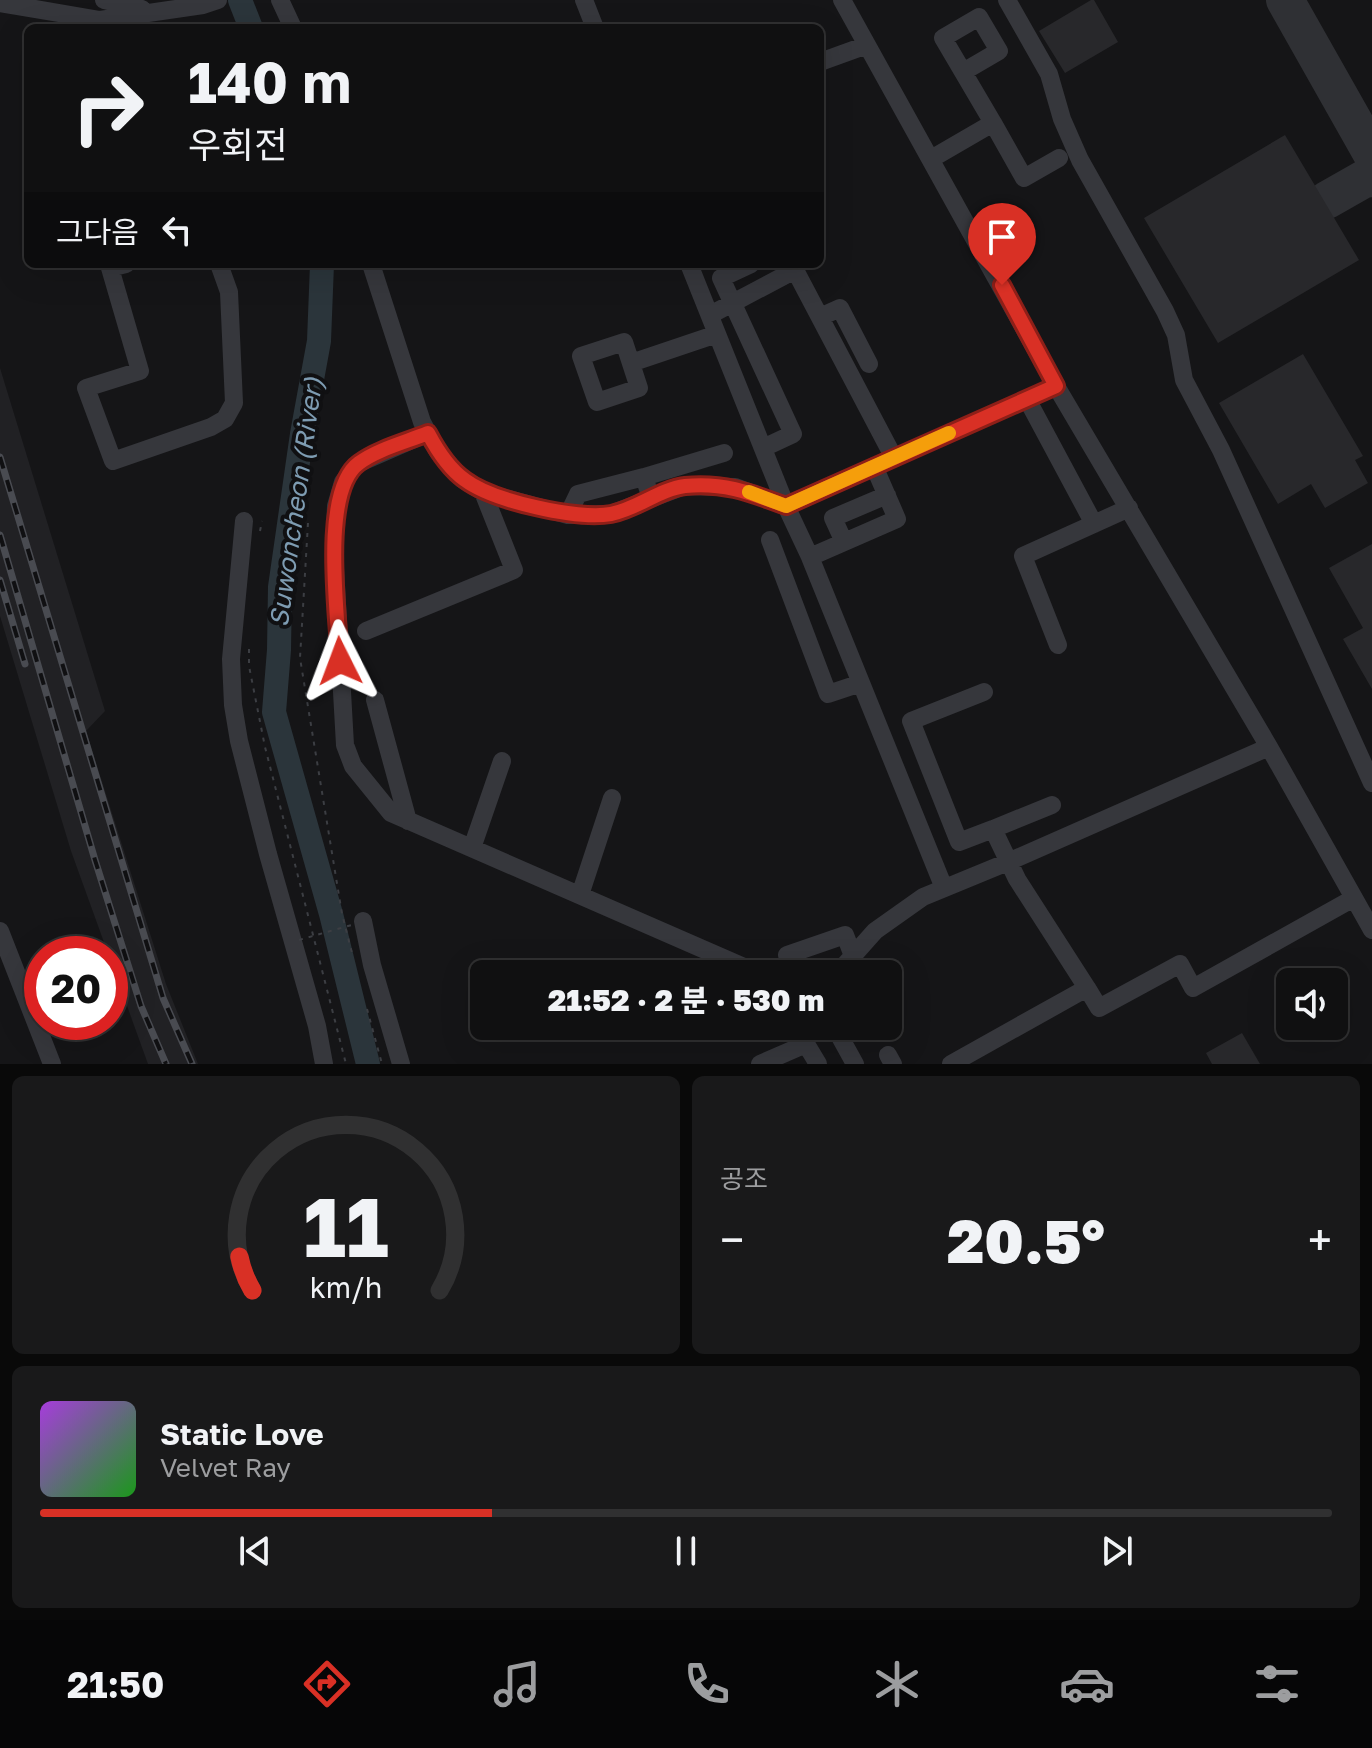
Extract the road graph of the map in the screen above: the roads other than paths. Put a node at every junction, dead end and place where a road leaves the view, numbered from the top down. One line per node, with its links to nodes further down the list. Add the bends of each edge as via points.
1 (104, 0): 8 (street)
2 (280, 0): 9 (street)
3 (584, 0): 10 (street)
4 (842, 0): 11 (street)
5 (1007, 0): 58 (street, via 1049,74 1080,160 1165,311 1176,335 1184,380)
6 (210, 2): 8 (street)
7 (0, 3): 8 (street, via 100,20)
8 (152, 13)
9 (291, 24)
10 (593, 24)
11 (867, 45): 12 (street); 16 (street)
12 (824, 61)
13 (963, 72): 14 (street)
14 (993, 123): 15 (street, via 1024,178); 16 (street)
15 (1059, 158)
16 (931, 159): 30 (street)
17 (110, 268): 18 (street, via 140,371 86,388 113,461 211,427 225,419 234,403 229,292)
18 (220, 268)
19 (372, 268): 32 (street)
20 (691, 268): 25 (street)
21 (742, 268): 24 (street, via 721,278)
22 (795, 268): 26 (street)
23 (772, 272): 24 (street)
24 (733, 302): 25 (street); 33 (street, via 793,434)
25 (710, 315): 27 (street)
26 (820, 317): 29 (street, via 840,308); 35 (street)
27 (717, 334): 28 (street); 33 (street)
28 (631, 363)
29 (869, 364)
30 (1056, 386): 31 (street); 42 (street)
31 (1027, 399): 35 (street); 45 (street)
32 (428, 433): 38 (street, via 462,479); 61 (street, via 357,464 343,482 336,506 345,745 372,792 391,813)
33 (763, 448): 41 (street)
34 (724, 453): 37 (street)
35 (894, 458): 36 (street)
36 (874, 466): 39 (street); 41 (street)
37 (644, 477): 40 (street); 43 (street, via 578,494)
38 (483, 492): 43 (street); 49 (street, via 514,570)
39 (887, 495): 47 (street, via 897,519); 47 (street, via 833,518)
40 (651, 498): 41 (street, via 684,486 735,487); 43 (street, via 611,514)
41 (786, 506): 48 (street)
42 (1129, 508): 45 (street); 56 (street)
43 (568, 515)
44 (253, 521): 79 (street, via 231,659 233,705)
45 (1094, 524): 50 (street, via 1023,556)
46 (770, 540): 51 (street, via 828,694)
47 (844, 542): 48 (street)
48 (810, 557): 51 (street)
49 (366, 631)
50 (1058, 645)
51 (861, 683): 55 (street)
52 (984, 692): 54 (street)
53 (375, 700): 61 (street)
54 (911, 721): 55 (street); 62 (street, via 959,842)
55 (881, 733): 65 (street)
56 (1269, 747): 64 (street); 67 (street)
57 (502, 761): 63 (street)
58 (1372, 783)
59 (612, 798): 66 (street)
60 (1052, 805): 62 (street)
61 (408, 821): 63 (street)
62 (993, 829): 64 (street)
63 (472, 848): 66 (street)
64 (1008, 862): 65 (street); 75 (street)
65 (944, 888): 72 (street, via 875,931)
66 (580, 895): 73 (street)
67 (1354, 898): 69 (street); 75 (street, via 1193,988 1180,964 1099,1008)
68 (359, 922): 80 (street)
69 (1372, 930)
70 (0, 934): 78 (street)
71 (787, 955): 72 (street, via 845,935)
72 (853, 956): 74 (street)
73 (728, 960)
74 (849, 960)
75 (1087, 988): 84 (street)
76 (842, 1040): 83 (street)
77 (783, 1059): 81 (street); 82 (street, via 806,1044)
78 (52, 1064)
79 (324, 1064)
80 (401, 1064)
81 (760, 1064)
82 (818, 1064)
83 (855, 1064)
84 (951, 1064)

